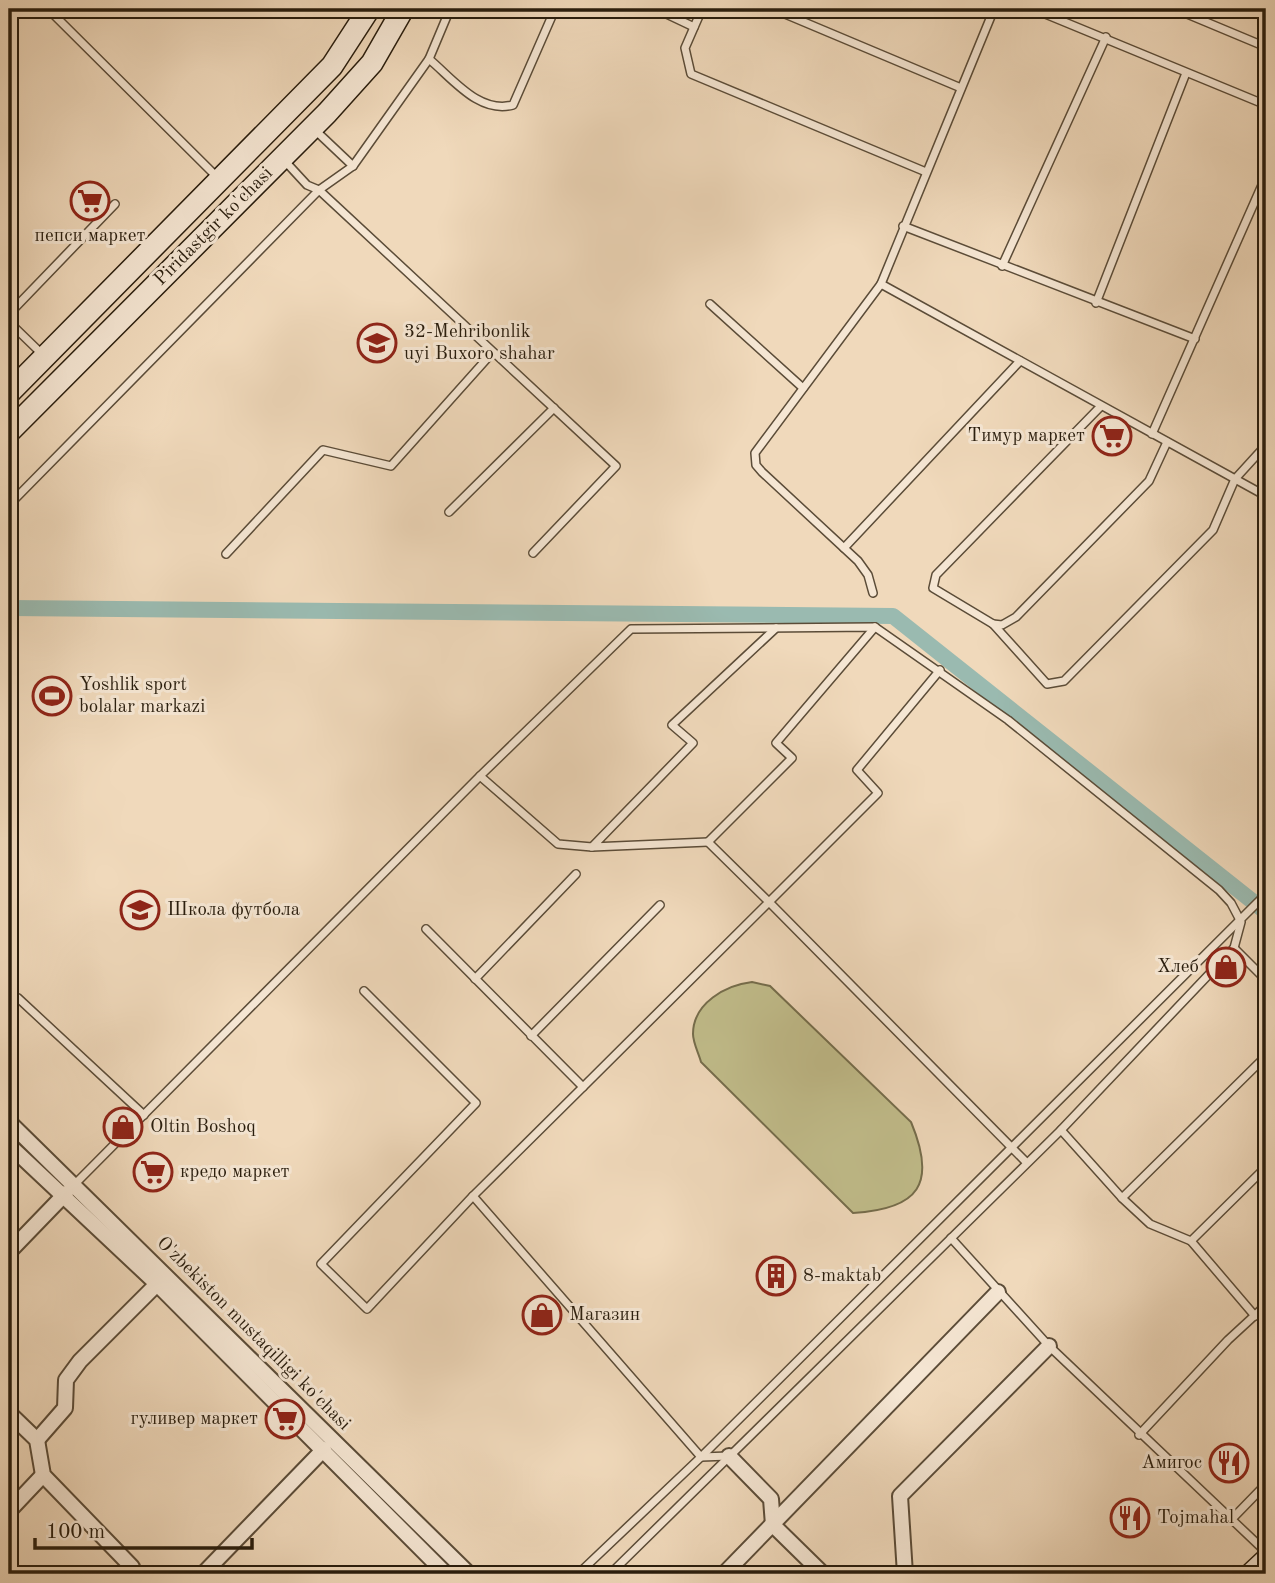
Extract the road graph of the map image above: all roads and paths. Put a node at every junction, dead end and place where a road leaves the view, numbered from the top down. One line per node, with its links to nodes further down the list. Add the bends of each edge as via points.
1 (48, 9): 25 (lane)
2 (369, 9): 19 (main road, Piridastgir ko'chasi, via 332,66)
3 (403, 9): 20 (main road, Piridastgir ko'chasi, via 372,63)
4 (450, 9): 15 (lane)
5 (555, 9): 15 (lane, via 513,105 499,109 483,104)
6 (656, 9): 12 (lane)
7 (702, 9): 12 (lane)
8 (773, 9): 17 (lane)
9 (994, 9): 17 (lane)
10 (1033, 9): 13 (lane)
11 (1175, 9): 14 (lane)
12 (694, 27): 23 (lane, via 685,48 691,74)
13 (1106, 37): 16 (lane); 29 (lane)
14 (1266, 47)
15 (429, 59): 22 (lane)
16 (1186, 73): 18 (lane); 31 (lane)
17 (961, 88): 23 (lane)
18 (1266, 105)
19 (292, 107): 20 (main road); 25 (main road, Piridastgir ko'chasi)
20 (313, 128): 21 (main road, Piridastgir ko'chasi); 22 (lane)
21 (283, 158): 26 (lane, via 307,185); 43 (main road, Piridastgir ko'chasi)
22 (353, 166): 26 (lane)
23 (926, 172): 28 (lane)
24 (1266, 176): 35 (lane)
25 (220, 180): 37 (main road, Piridastgir ko'chasi)
26 (319, 190): 36 (lane); 49 (lane)
27 (115, 204): 33 (lane)
28 (903, 226): 29 (lane); 30 (lane)
29 (1002, 266): 31 (lane)
30 (881, 284): 38 (lane); 39 (lane)
31 (1096, 303): 35 (lane)
32 (710, 304): 39 (lane)
33 (9, 314)
34 (9, 322): 37 (lane)
35 (1195, 340): 44 (lane)
36 (492, 353): 42 (lane); 53 (lane, via 391,466 323,450)
37 (45, 357): 40 (main road, Piridastgir ko'chasi)
38 (1020, 361): 41 (lane); 51 (lane)
39 (803, 388): 51 (lane, via 755,453 756,465)
40 (9, 393)
41 (1101, 406): 44 (lane); 55 (lane, via 936,575 933,588)
42 (554, 408): 50 (lane); 52 (lane, via 615,467)
43 (9, 432)
44 (1152, 434): 45 (lane)
45 (1167, 442): 47 (lane); 55 (lane, via 1149,481 1016,617 1002,625)
46 (1266, 445): 47 (lane)
47 (1235, 479): 48 (lane); 55 (lane, via 1213,530 1064,681 1047,684)
48 (1266, 496)
49 (9, 505)
50 (449, 512)
51 (844, 548): 54 (lane, via 868,575)
52 (533, 553)
53 (226, 554)
54 (873, 593)
55 (993, 624)
56 (875, 627): 57 (lane); 58 (lane); 60 (lane, via 776,743 792,758)
57 (776, 628): 59 (lane, via 631,629); 61 (lane, via 672,725 693,743)
58 (940, 670): 64 (lane, via 857,770 878,793); 66 (lane, via 1219,890)
59 (480, 776): 61 (lane, via 558,844); 76 (lane)
60 (708, 842): 61 (lane); 64 (lane)
61 (593, 847)
62 (576, 874): 69 (lane)
63 (1266, 894): 66 (lane)
64 (769, 902): 75 (lane); 80 (lane)
65 (660, 905): 73 (lane)
66 (1241, 922): 68 (lane); 80 (lane)
67 (426, 929): 69 (lane)
68 (1234, 948): 70 (lane); 78 (lane)
69 (475, 979): 73 (lane)
70 (1266, 980)
71 (365, 991): 84 (lane, via 476,1103 321,1264 367,1309)
72 (18, 998): 76 (lane)
73 (531, 1035): 75 (lane)
74 (1266, 1056): 86 (lane)
75 (583, 1087): 84 (lane)
76 (144, 1115): 83 (lane)
77 (9, 1122): 83 (street, O'zbekiston mustaqilligi ko'chasi)
78 (1060, 1130): 81 (lane); 86 (lane)
79 (9, 1145): 85 (street, O'zbekiston mustaqilligi ko'chasi)
80 (1013, 1149): 81 (lane); 100 (lane)
81 (1026, 1162): 87 (lane)
82 (1266, 1167): 88 (lane)
83 (74, 1185): 85 (street); 111 (street, O'zbekiston mustaqilligi ko'chasi)
84 (473, 1196): 100 (lane)
85 (62, 1198): 89 (street); 90 (street, O'zbekiston mustaqilligi ko'chasi)
86 (1122, 1198): 88 (lane, via 1150,1224)
87 (951, 1238): 91 (lane); 99 (lane)
88 (1191, 1241): 93 (lane)
89 (9, 1252)
90 (157, 1284): 97 (street, via 79,1361 66,1380 65,1408); 98 (street, O'zbekiston mustaqilligi ko'chasi)
91 (998, 1292): 94 (lane); 105 (street)
92 (1266, 1305): 93 (lane)
93 (1255, 1316): 96 (lane)
94 (1049, 1346): 96 (lane); 116 (street, via 900,1496)
95 (9, 1412): 97 (street)
96 (1139, 1435): 104 (lane)
97 (37, 1440): 101 (street)
98 (324, 1450): 109 (street); 110 (street, O'zbekiston mustaqilligi ko'chasi)
99 (729, 1456): 100 (lane); 105 (street, via 771,1499); 113 (lane)
100 (701, 1457): 112 (lane)
101 (43, 1475): 103 (street); 108 (street, via 132,1567)
102 (1266, 1484): 104 (lane)
103 (9, 1511)
104 (1231, 1520): 106 (lane)
105 (773, 1525): 114 (street); 115 (street)
106 (1266, 1552)
107 (1266, 1560): 117 (main road)
108 (125, 1574)
109 (202, 1574)
110 (446, 1574)
111 (470, 1574)
112 (578, 1574)
113 (610, 1574)
114 (724, 1574)
115 (822, 1574)
116 (905, 1574)
117 (1251, 1574)

